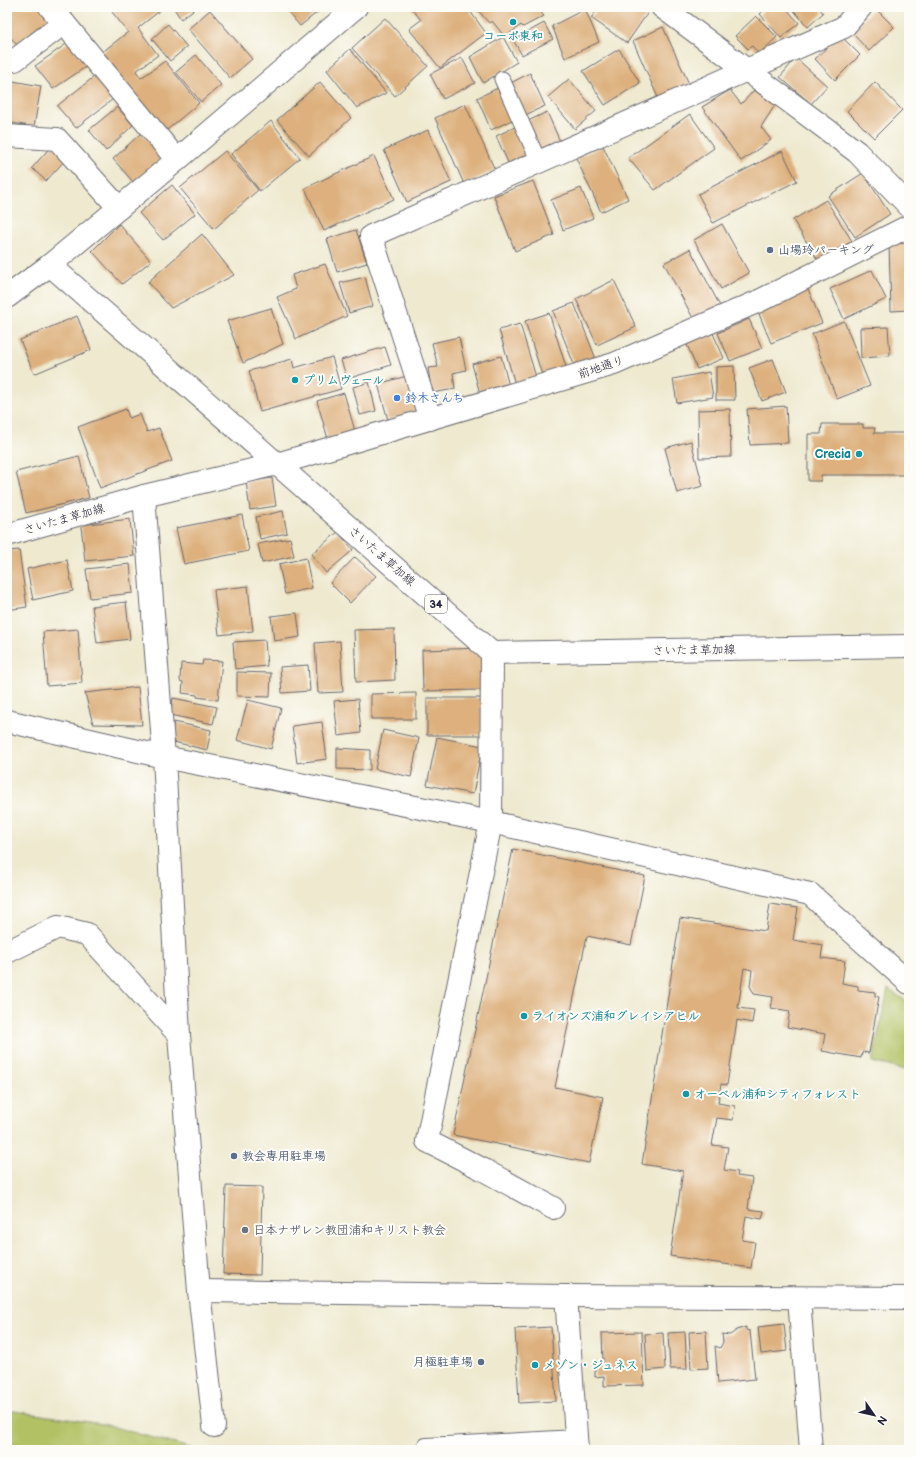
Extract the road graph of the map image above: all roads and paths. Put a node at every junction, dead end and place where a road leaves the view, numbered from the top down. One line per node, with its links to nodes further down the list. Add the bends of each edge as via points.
1 (356, 7): 9 (street)
2 (662, 7): 6 (street)
3 (861, 7): 6 (street, via 844,27)
4 (57, 15): 5 (street, via 15,60); 9 (street)
5 (7, 59)
6 (746, 70): 10 (street); 11 (street, via 857,152)
7 (502, 80): 10 (lane)
8 (7, 136): 12 (street, via 57,139)
9 (177, 160): 12 (street)
10 (539, 162): 16 (street, via 372,236)
11 (909, 206)
12 (119, 208): 14 (street)
13 (909, 226): 16 (street, 前地通り, via 759,301 614,364)
14 (50, 264): 15 (street); 17 (street)
15 (7, 297)
16 (430, 419): 17 (street, 前地通り)
17 (277, 464): 18 (street, さいたま草加線); 21 (street, さいたま草加線 / 34)
18 (144, 496): 19 (street, さいたま草加線); 23 (street)
19 (7, 535)
20 (909, 646): 21 (street, さいたま草加線)
21 (492, 653): 24 (street)
22 (7, 722): 23 (street)
23 (164, 757): 24 (street); 27 (street)
24 (491, 822): 26 (street, via 810,894); 28 (street, via 427,1141)
25 (7, 952): 27 (street, via 58,927 87,934)
26 (909, 983)
27 (180, 1035): 29 (street)
28 (553, 1208)
29 (199, 1291): 30 (street); 33 (street)
30 (566, 1296): 31 (street); 34 (street)
31 (799, 1298): 32 (street); 36 (street)
32 (909, 1298)
33 (214, 1426)
34 (577, 1446): 35 (street)
35 (427, 1449)
36 (811, 1450)

